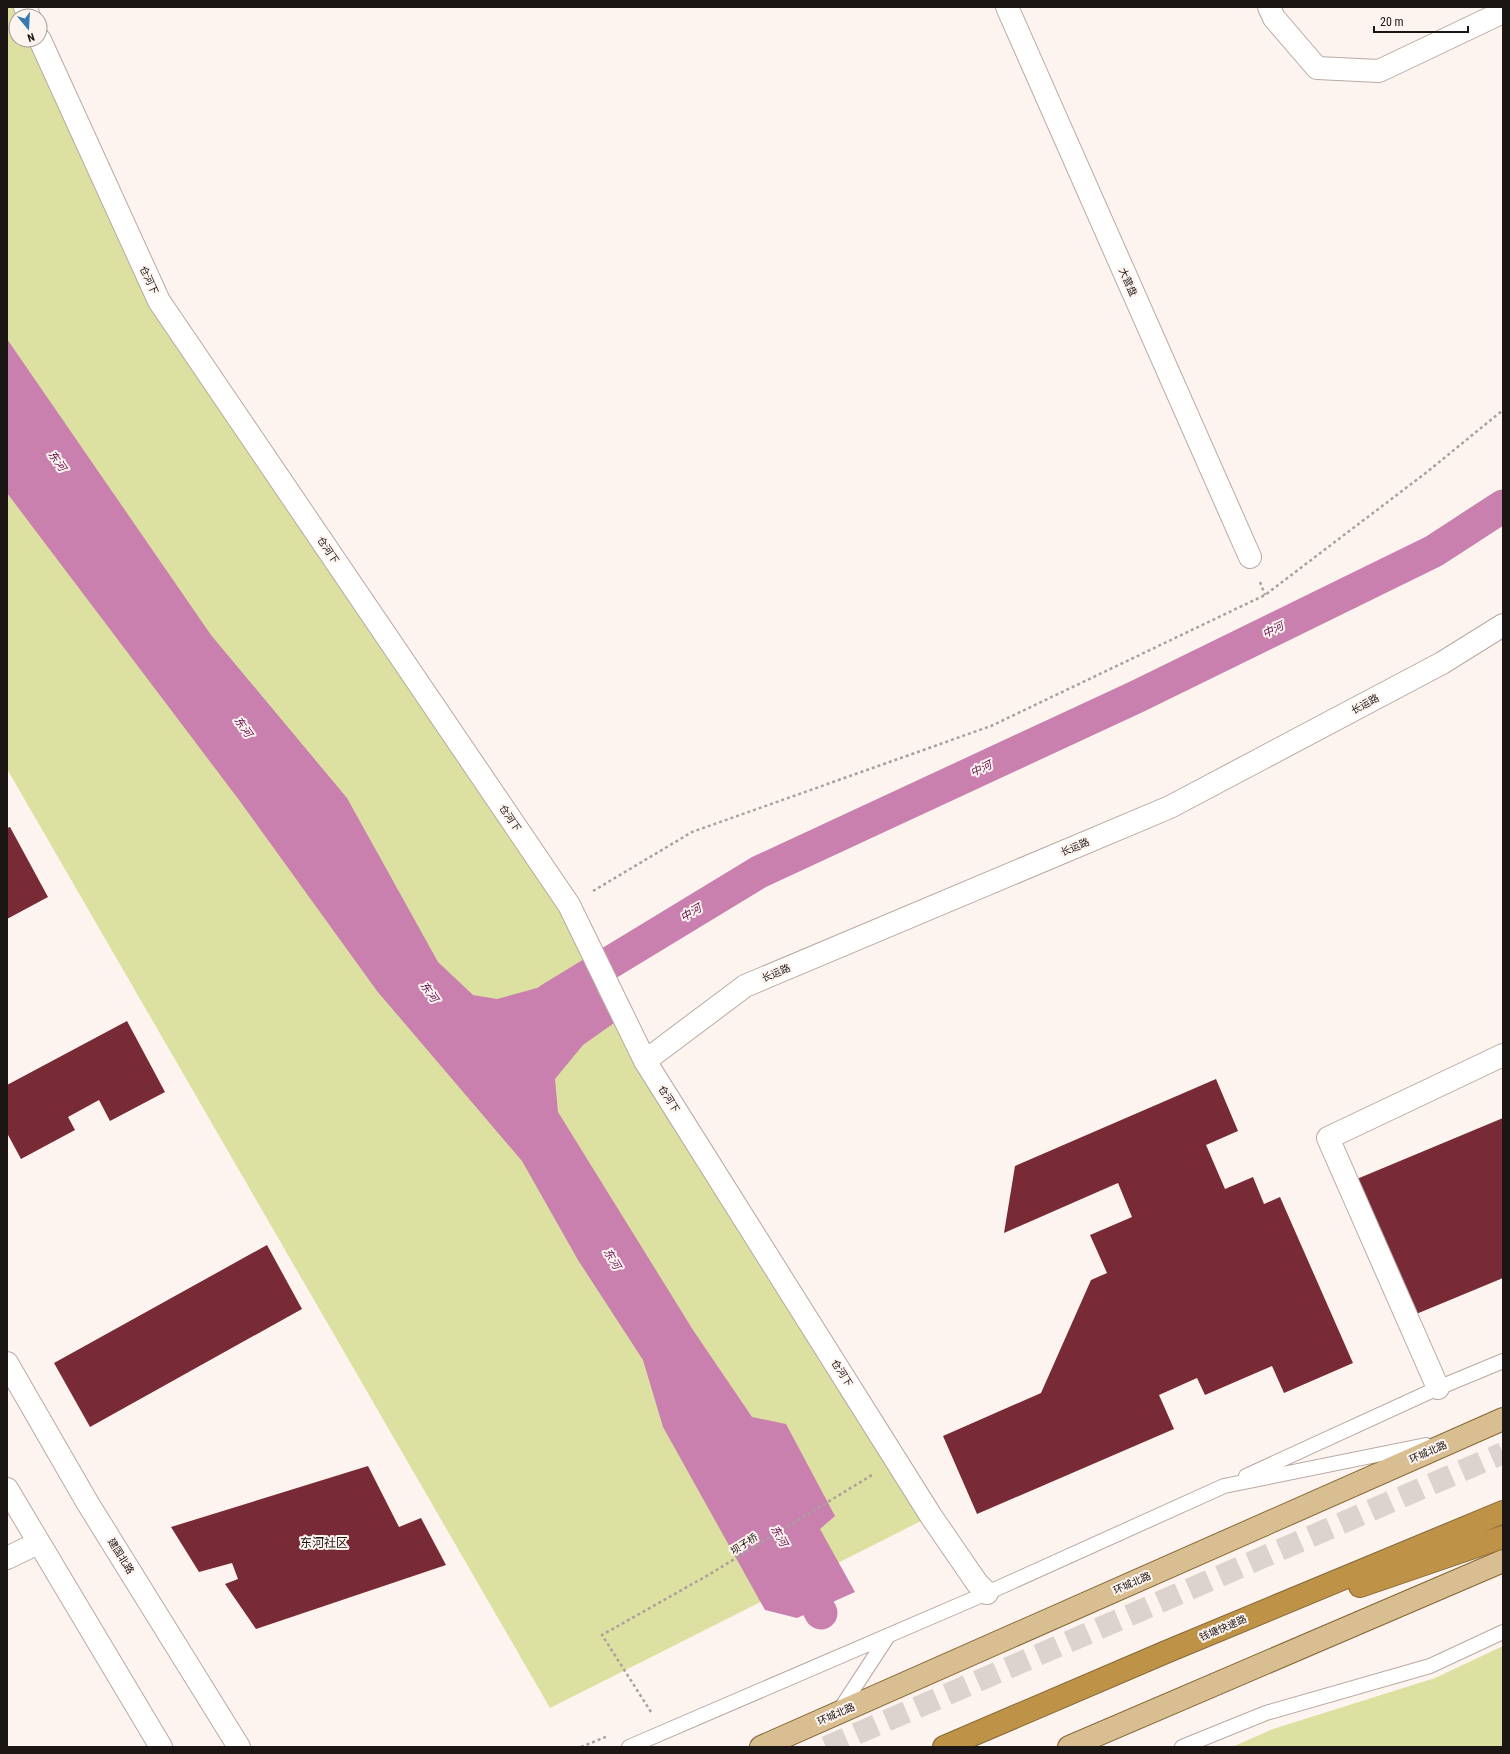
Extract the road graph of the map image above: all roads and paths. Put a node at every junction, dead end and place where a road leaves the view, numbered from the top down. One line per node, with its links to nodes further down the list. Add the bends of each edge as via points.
1 (1007, 7): 6 (street, 大营盘)
2 (1269, 7): 3 (street, via 1274,18 1317,68 1380,71)
3 (1503, 12)
4 (44, 48): 8 (street, 仓河下, via 159,301)
5 (1503, 410): 8 (path, via 1427,472 1265,595 991,726 692,832)
6 (1250, 558)
7 (1503, 625): 10 (street, 长运路, via 1442,664 1170,807 745,986)
8 (569, 905): 10 (street, 仓河下)
9 (1503, 1055): 13 (street, via 1328,1138)
10 (645, 1061): 24 (street, 仓河下, via 931,1516 977,1583)
11 (1503, 1361): 13 (lane)
12 (7, 1363): 31 (street, 建国北路, via 87,1502)
13 (1438, 1388): 16 (lane)
14 (1503, 1419): 15 (main road, 环城北路)
15 (1460, 1438): 16 (lane); 28 (main road, 环城北路)
16 (1224, 1486): 24 (lane)
17 (7, 1489): 21 (street)
18 (848, 1489): 29 (path, 坝子桥, via 710,1574 602,1635)
19 (1503, 1512): 27 (highway, 钱塘快速路)
20 (1503, 1537): 27 (highway)
21 (38, 1543): 22 (street); 30 (street)
22 (7, 1558)
23 (1503, 1561): 35 (main road)
24 (987, 1593): 26 (lane)
25 (1503, 1632): 36 (lane, via 1430,1666 1266,1713)
26 (888, 1636): 28 (lane); 32 (lane)
27 (1166, 1652): 34 (highway, 钱塘快速路)
28 (838, 1712): 33 (main road, 环城北路)
29 (654, 1717)
30 (161, 1747)
31 (239, 1747)
32 (629, 1747)
33 (761, 1747)
34 (944, 1747)
35 (1069, 1747)
36 (1182, 1747)

